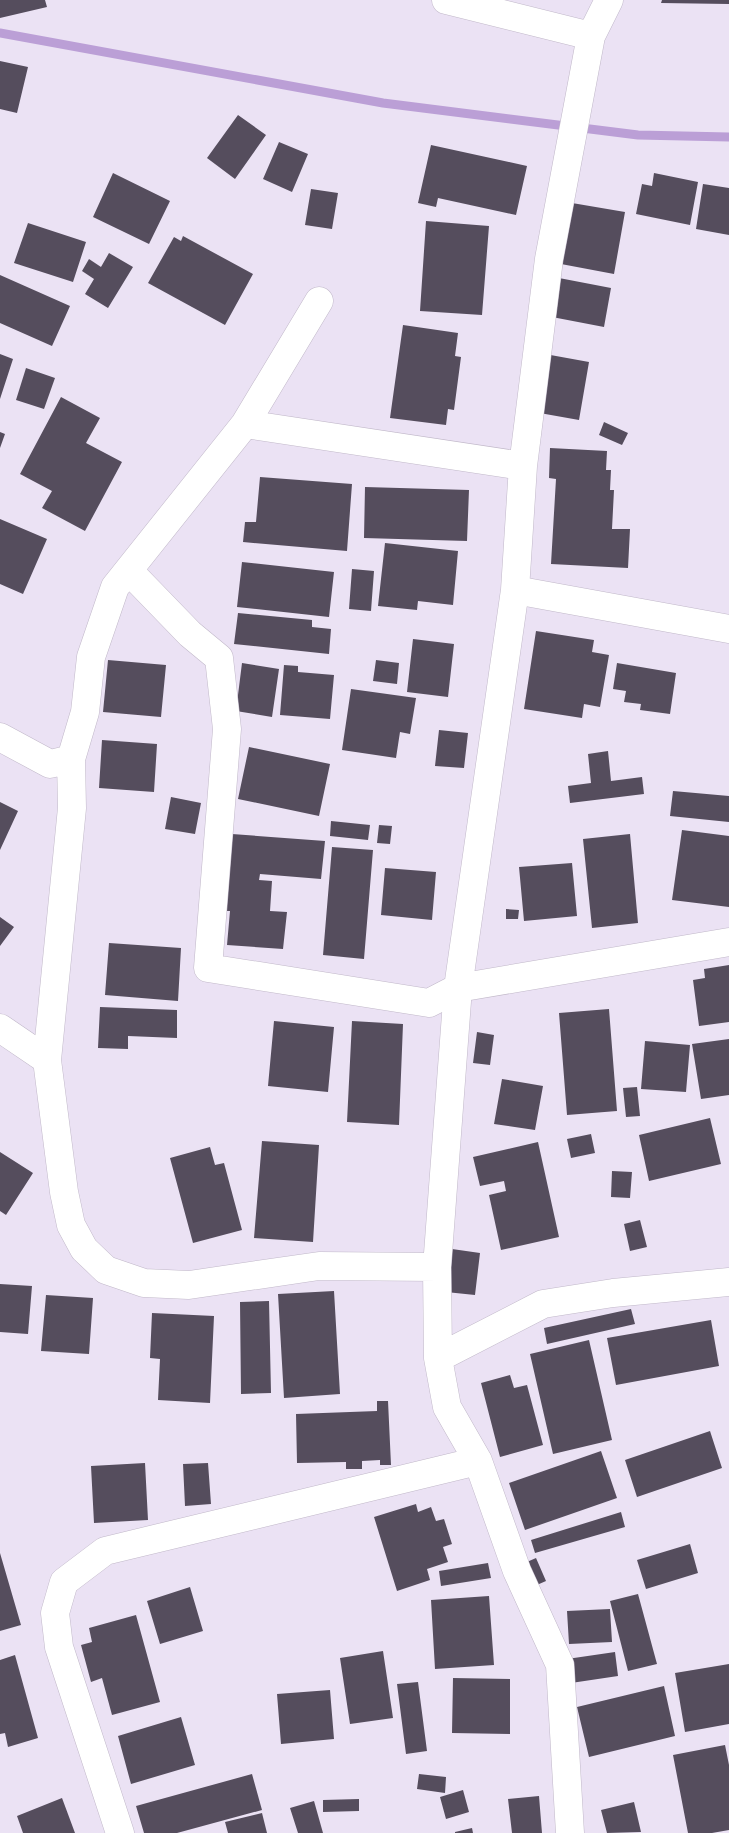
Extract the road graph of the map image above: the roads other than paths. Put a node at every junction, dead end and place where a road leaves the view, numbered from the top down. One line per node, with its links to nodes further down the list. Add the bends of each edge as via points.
1 (446, 0): 3 (street)
2 (609, 0): 3 (street)
3 (591, 36): 6 (street, via 549,259)
4 (319, 301): 5 (street)
5 (245, 424): 6 (street); 7 (street)
6 (522, 466): 8 (street)
7 (129, 571): 11 (street, via 115,587 91,657 85,712); 13 (street, via 190,634 219,658 227,729 208,968 429,1003)
8 (515, 590): 9 (street); 13 (street)
9 (729, 629)
10 (0, 737): 11 (street, via 50,764)
11 (71, 759): 15 (street, via 72,808)
12 (729, 942): 13 (street)
13 (458, 988): 16 (street)
14 (0, 1028): 15 (street)
15 (47, 1060): 16 (street, via 71,1225 84,1249 106,1270 144,1283 189,1285 319,1266)
16 (437, 1267): 18 (street)
17 (729, 1282): 18 (street, via 613,1293 544,1304)
18 (438, 1358): 19 (street, via 447,1407)
19 (478, 1461): 20 (street, via 105,1552 64,1582 55,1613 59,1648); 21 (street, via 517,1571 560,1665)
20 (120, 1833)
21 (570, 1833)

